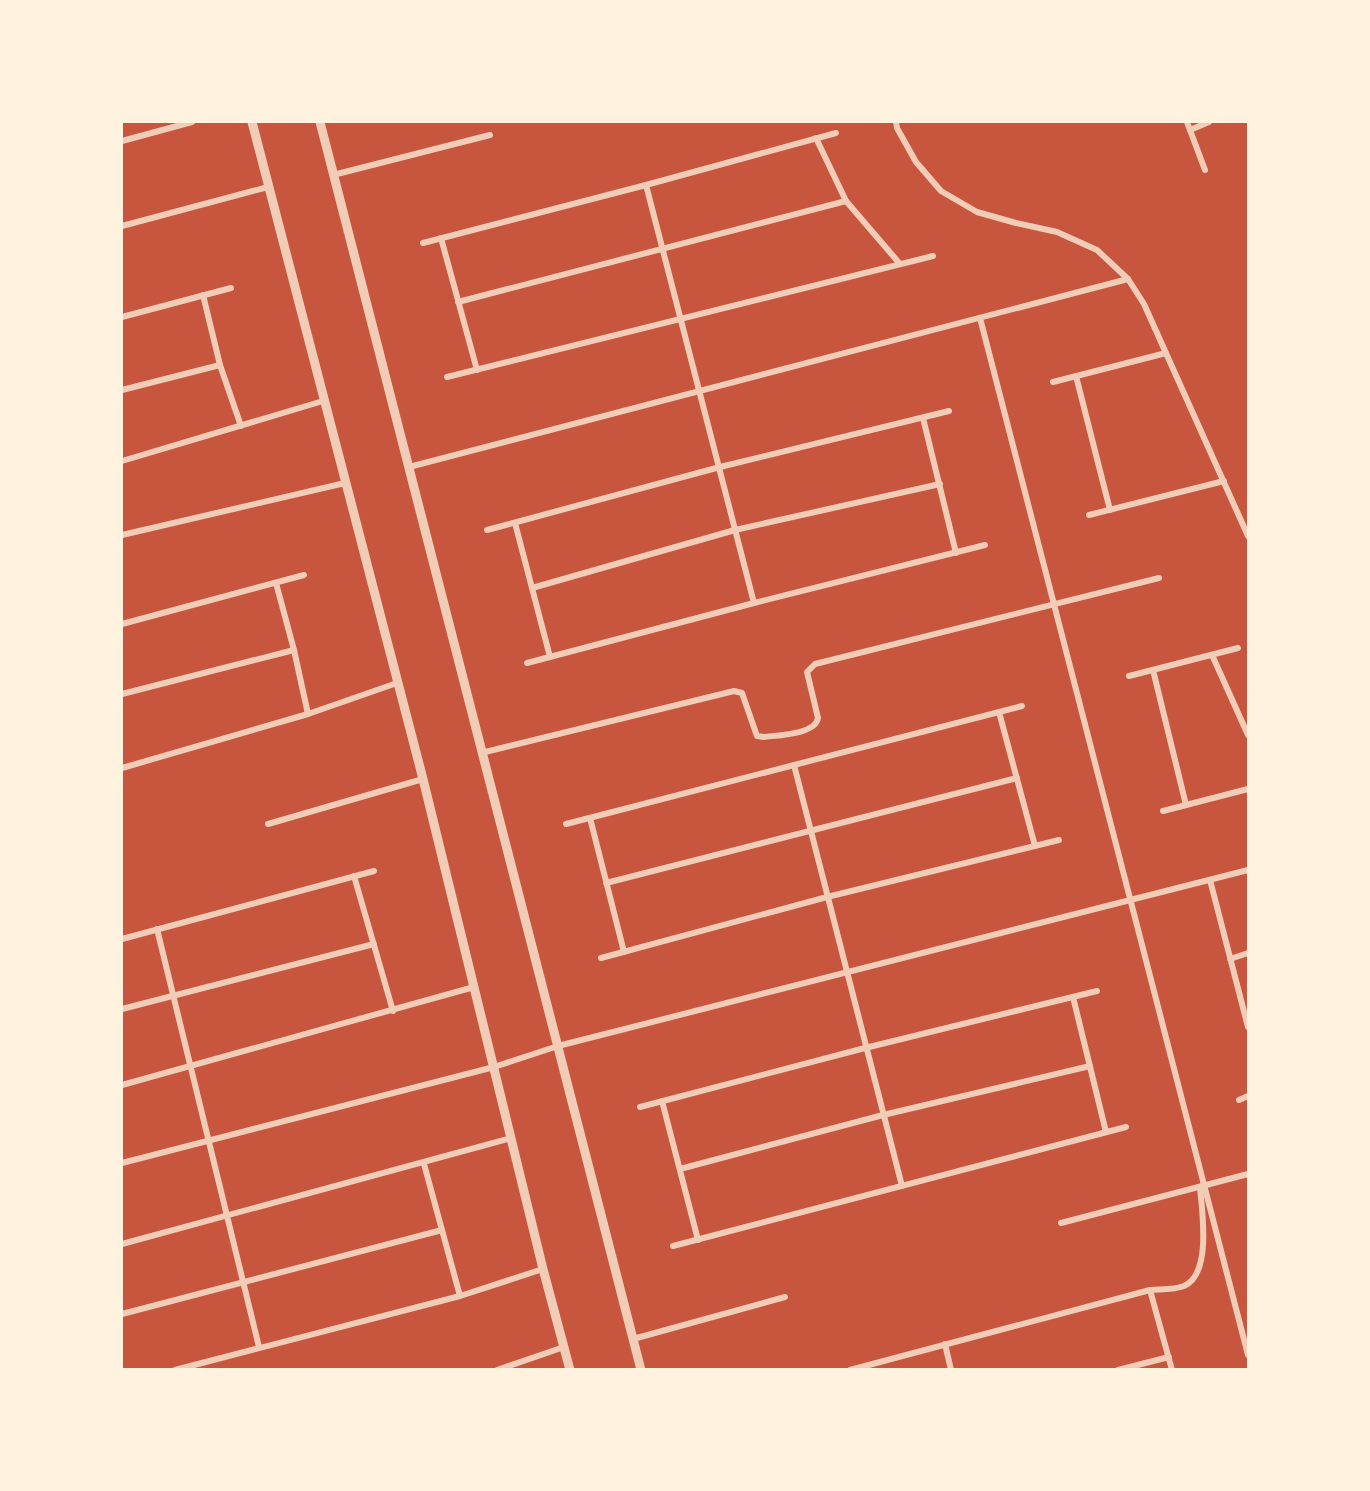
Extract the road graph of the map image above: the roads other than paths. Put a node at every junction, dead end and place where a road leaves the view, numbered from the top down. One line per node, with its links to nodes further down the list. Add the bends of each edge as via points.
1 (159, 122): 8 (street)
2 (192, 122): 8 (street)
3 (252, 122): 17 (street)
4 (320, 122): 15 (street)
5 (896, 122): 25 (street, via 916,162 941,191 977,212 1057,232 1097,250)
6 (1187, 122): 9 (street)
7 (1209, 122): 9 (street)
8 (161, 129): 13 (street)
9 (1190, 130): 14 (street)
10 (836, 133): 12 (street)
11 (490, 135): 15 (street)
12 (816, 138): 16 (street); 18 (street)
13 (122, 141)
14 (1205, 170)
15 (333, 174): 45 (street)
16 (646, 185): 20 (street); 22 (street)
17 (268, 188): 19 (street); 40 (street)
18 (846, 201): 22 (street); 24 (street)
19 (122, 226)
20 (441, 238): 21 (street); 28 (street)
21 (423, 243)
22 (663, 249): 28 (street); 31 (street)
23 (933, 256): 24 (street)
24 (900, 264): 31 (street)
25 (1128, 279): 30 (street); 32 (street)
26 (231, 288): 27 (street)
27 (203, 295): 29 (street); 33 (street)
28 (458, 302): 34 (street)
29 (122, 317)
30 (980, 318): 39 (street); 64 (street)
31 (682, 319): 34 (street); 39 (street)
32 (1166, 353): 35 (street); 47 (street)
33 (220, 365): 38 (street); 43 (street)
34 (477, 370): 36 (street)
35 (1076, 376): 37 (street); 50 (street)
36 (447, 377)
37 (1053, 382)
38 (122, 390)
39 (700, 391): 45 (street); 46 (street)
40 (324, 401): 43 (street); 48 (street)
41 (949, 411): 42 (street)
42 (923, 418): 46 (street); 49 (street)
43 (241, 426): 44 (street)
44 (122, 461)
45 (409, 467): 79 (street)
46 (720, 467): 52 (street); 54 (street)
47 (1224, 481): 50 (street); 56 (street)
48 (345, 483): 55 (street); 73 (street)
49 (940, 484): 54 (street); 58 (street)
50 (1110, 510): 51 (street)
51 (1089, 515)
52 (515, 522): 53 (street); 62 (street)
53 (487, 530)
54 (735, 530): 62 (street); 63 (street)
55 (122, 535)
56 (1248, 536)
57 (985, 545): 58 (street)
58 (956, 553): 63 (street)
59 (304, 575): 61 (street)
60 (1159, 578): 64 (street)
61 (276, 583): 65 (street); 67 (street)
62 (532, 588): 69 (street)
63 (754, 603): 69 (street)
64 (1053, 604): 79 (street, via 815,664 807,672 818,718 811,729 757,736 742,693 734,691); 99 (street)
65 (122, 624)
66 (1238, 648): 68 (street)
67 (294, 650): 74 (street); 77 (street)
68 (1212, 655): 71 (street); 78 (street)
69 (550, 657): 70 (street)
70 (527, 663)
71 (1152, 670): 72 (street); 85 (street)
72 (1129, 676)
73 (398, 684): 77 (street); 83 (street)
74 (122, 694)
75 (1022, 706): 76 (street)
76 (999, 712): 80 (street); 82 (street)
77 (308, 714): 81 (street)
78 (1248, 735)
79 (481, 753): 115 (street)
80 (794, 765): 87 (street); 90 (street)
81 (122, 768)
82 (1017, 778): 90 (street); 92 (street)
83 (423, 779): 88 (street); 108 (street)
84 (1248, 789): 85 (street)
85 (1186, 805): 86 (street)
86 (1163, 811)
87 (590, 818): 89 (street); 97 (street)
88 (268, 824)
89 (566, 824)
90 (810, 830): 97 (street); 98 (street)
91 (1059, 840): 92 (street)
92 (1035, 846): 98 (street)
93 (1248, 870): 96 (street)
94 (374, 871): 95 (street)
95 (354, 876): 100 (street); 102 (street)
96 (1210, 880): 99 (street); 106 (street)
97 (606, 883): 103 (street)
98 (827, 897): 103 (street); 107 (street)
99 (1130, 900): 107 (street); 135 (street)
100 (158, 929): 101 (street); 110 (street)
101 (122, 939)
102 (374, 944): 110 (street); 113 (street)
103 (624, 952): 105 (street)
104 (1248, 954): 106 (street)
105 (601, 958)
106 (1230, 958): 114 (street)
107 (846, 973): 115 (street); 116 (street)
108 (474, 987): 113 (street); 119 (street)
109 (1097, 991): 111 (street)
110 (174, 996): 112 (street); 117 (street)
111 (1073, 997): 116 (street); 118 (street)
112 (122, 1010)
113 (393, 1011): 117 (street)
114 (1248, 1026)
115 (558, 1046): 119 (street); 148 (street)
116 (866, 1048): 123 (street); 125 (street)
117 (192, 1066): 120 (street); 129 (street)
118 (1090, 1066): 125 (street); 127 (street)
119 (494, 1067): 128 (street); 129 (street)
120 (122, 1085)
121 (1248, 1096): 122 (street)
122 (1239, 1100)
123 (662, 1101): 124 (street); 132 (street)
124 (640, 1107)
125 (883, 1115): 132 (street); 134 (street)
126 (1126, 1127): 127 (street)
127 (1106, 1132): 134 (street)
128 (511, 1138): 131 (street); 142 (street)
129 (208, 1141): 130 (street); 136 (street)
130 (122, 1163)
131 (424, 1164): 136 (street); 138 (street)
132 (680, 1168): 139 (street)
133 (1248, 1174): 135 (street)
134 (902, 1186): 139 (street)
135 (1202, 1186): 137 (street); 144 (street, via 1203,1229 1198,1269 1184,1286); 152 (street)
136 (227, 1216): 140 (street); 143 (street)
137 (1062, 1223)
138 (442, 1230): 143 (street); 145 (street)
139 (698, 1240): 141 (street)
140 (122, 1244)
141 (673, 1246)
142 (543, 1269): 145 (street); 151 (street)
143 (242, 1281): 147 (street); 150 (street)
144 (1150, 1290): 149 (street); 153 (street)
145 (460, 1296): 150 (street)
146 (785, 1297): 148 (street)
147 (122, 1314)
148 (633, 1339): 157 (street)
149 (945, 1344): 158 (street); 159 (street)
150 (259, 1347): 154 (street)
151 (564, 1347): 155 (street); 156 (street)
152 (1248, 1355)
153 (1169, 1358): 160 (street); 161 (street)
154 (175, 1370)
155 (497, 1370)
156 (570, 1370)
157 (641, 1370)
158 (850, 1370)
159 (951, 1370)
160 (1118, 1370)
161 (1172, 1370)

